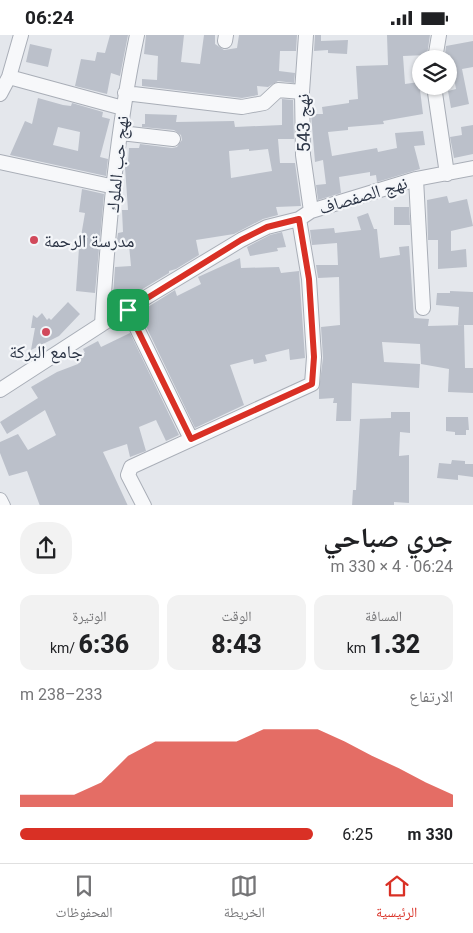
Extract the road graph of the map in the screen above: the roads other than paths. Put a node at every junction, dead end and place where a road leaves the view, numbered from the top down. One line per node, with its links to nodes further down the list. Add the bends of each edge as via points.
1 (21, 35): 6 (street)
2 (137, 35): 7 (street, نهج حب الملوك)
3 (306, 35): 8 (street, نهج 543)
4 (439, 35): 5 (street)
5 (436, 50)
6 (9, 77): 9 (street); 11 (street)
7 (125, 93): 8 (street, via 242,107 264,103 278,90); 11 (street, نهج حب الملوك)
8 (302, 93): 19 (street, نهج 543, via 303,155)
9 (0, 94)
10 (435, 95): 16 (street)
11 (123, 107): 12 (street, نهج حب الملوك)
12 (121, 133): 13 (street); 18 (street, نهج حب الملوك)
13 (173, 139)
14 (0, 162): 18 (street)
15 (473, 168): 16 (street, نهج الصفصاف)
16 (447, 174): 17 (street, نهج الصفصاف)
17 (416, 179): 19 (street, نهج الصفصاف); 21 (street)
18 (115, 187): 23 (street, نهج حب الملوك)
19 (311, 211): 20 (street, نهج الصفصاف)
20 (299, 219): 22 (street, نهج الصفصاف, via 267,227 241,240); 25 (street, via 309,279 314,357 312,384)
21 (423, 308)
22 (128, 310): 23 (street, نهج الصفصاف); 25 (street)
23 (102, 324): 24 (street, نهج الصفصاف)
24 (0, 390)
25 (191, 439): 28 (street, via 128,471)
26 (0, 500): 27 (street)
27 (3, 505)
28 (144, 505)

